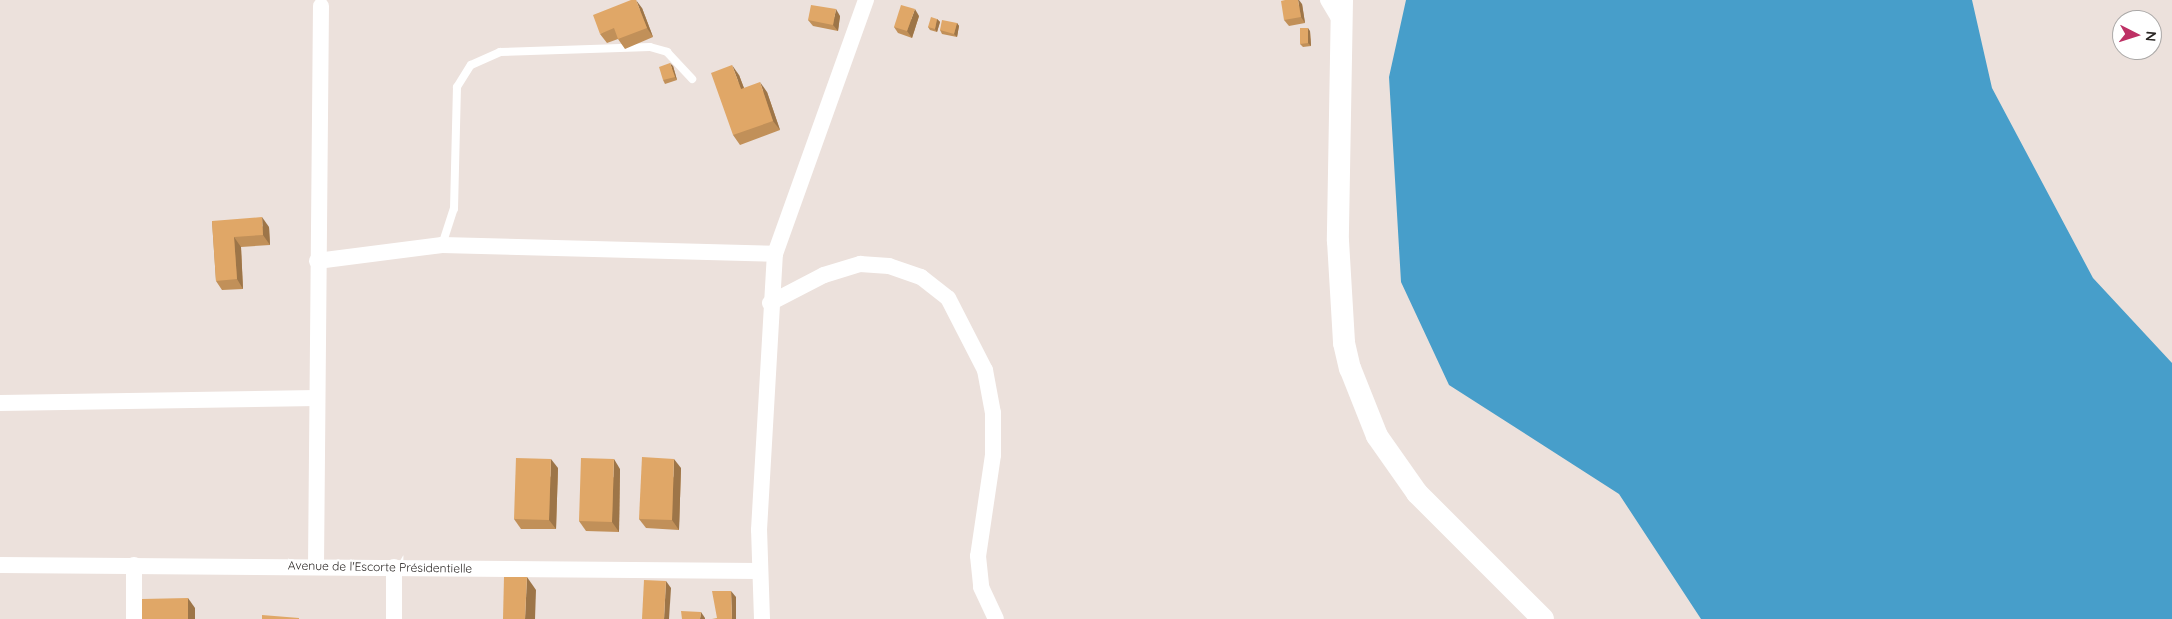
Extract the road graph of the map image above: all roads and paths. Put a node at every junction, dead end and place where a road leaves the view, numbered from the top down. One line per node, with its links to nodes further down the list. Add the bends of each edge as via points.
1 (866, 0): 7 (street)
2 (1328, 0): 4 (street)
3 (321, 6): 8 (street)
4 (1341, 11): 21 (main road, via 1338,241 1344,343 1350,368 1377,436 1417,494)
5 (692, 79): 6 (lane, via 666,52 650,47 500,52 471,65 457,87 454,209)
6 (442, 245): 7 (street); 8 (street)
7 (775, 254): 9 (street)
8 (317, 262): 10 (street)
9 (770, 303): 16 (street); 20 (street, via 824,275 860,264 890,266 921,278 948,298 984,370 993,413 993,455 978,556 981,587)
10 (317, 398): 11 (street); 14 (street)
11 (0, 403)
12 (0, 565): 13 (street, Avenue de l'Escorte Présidentielle)
13 (134, 565): 14 (street, Avenue de l'Escorte Présidentielle); 17 (street)
14 (316, 566): 15 (street, Avenue de l'Escorte Présidentielle)
15 (394, 567): 16 (street, Avenue de l'Escorte Présidentielle); 18 (street)
16 (759, 571): 19 (street)
17 (134, 619)
18 (394, 619)
19 (762, 619)
20 (996, 619)
21 (1543, 619)

